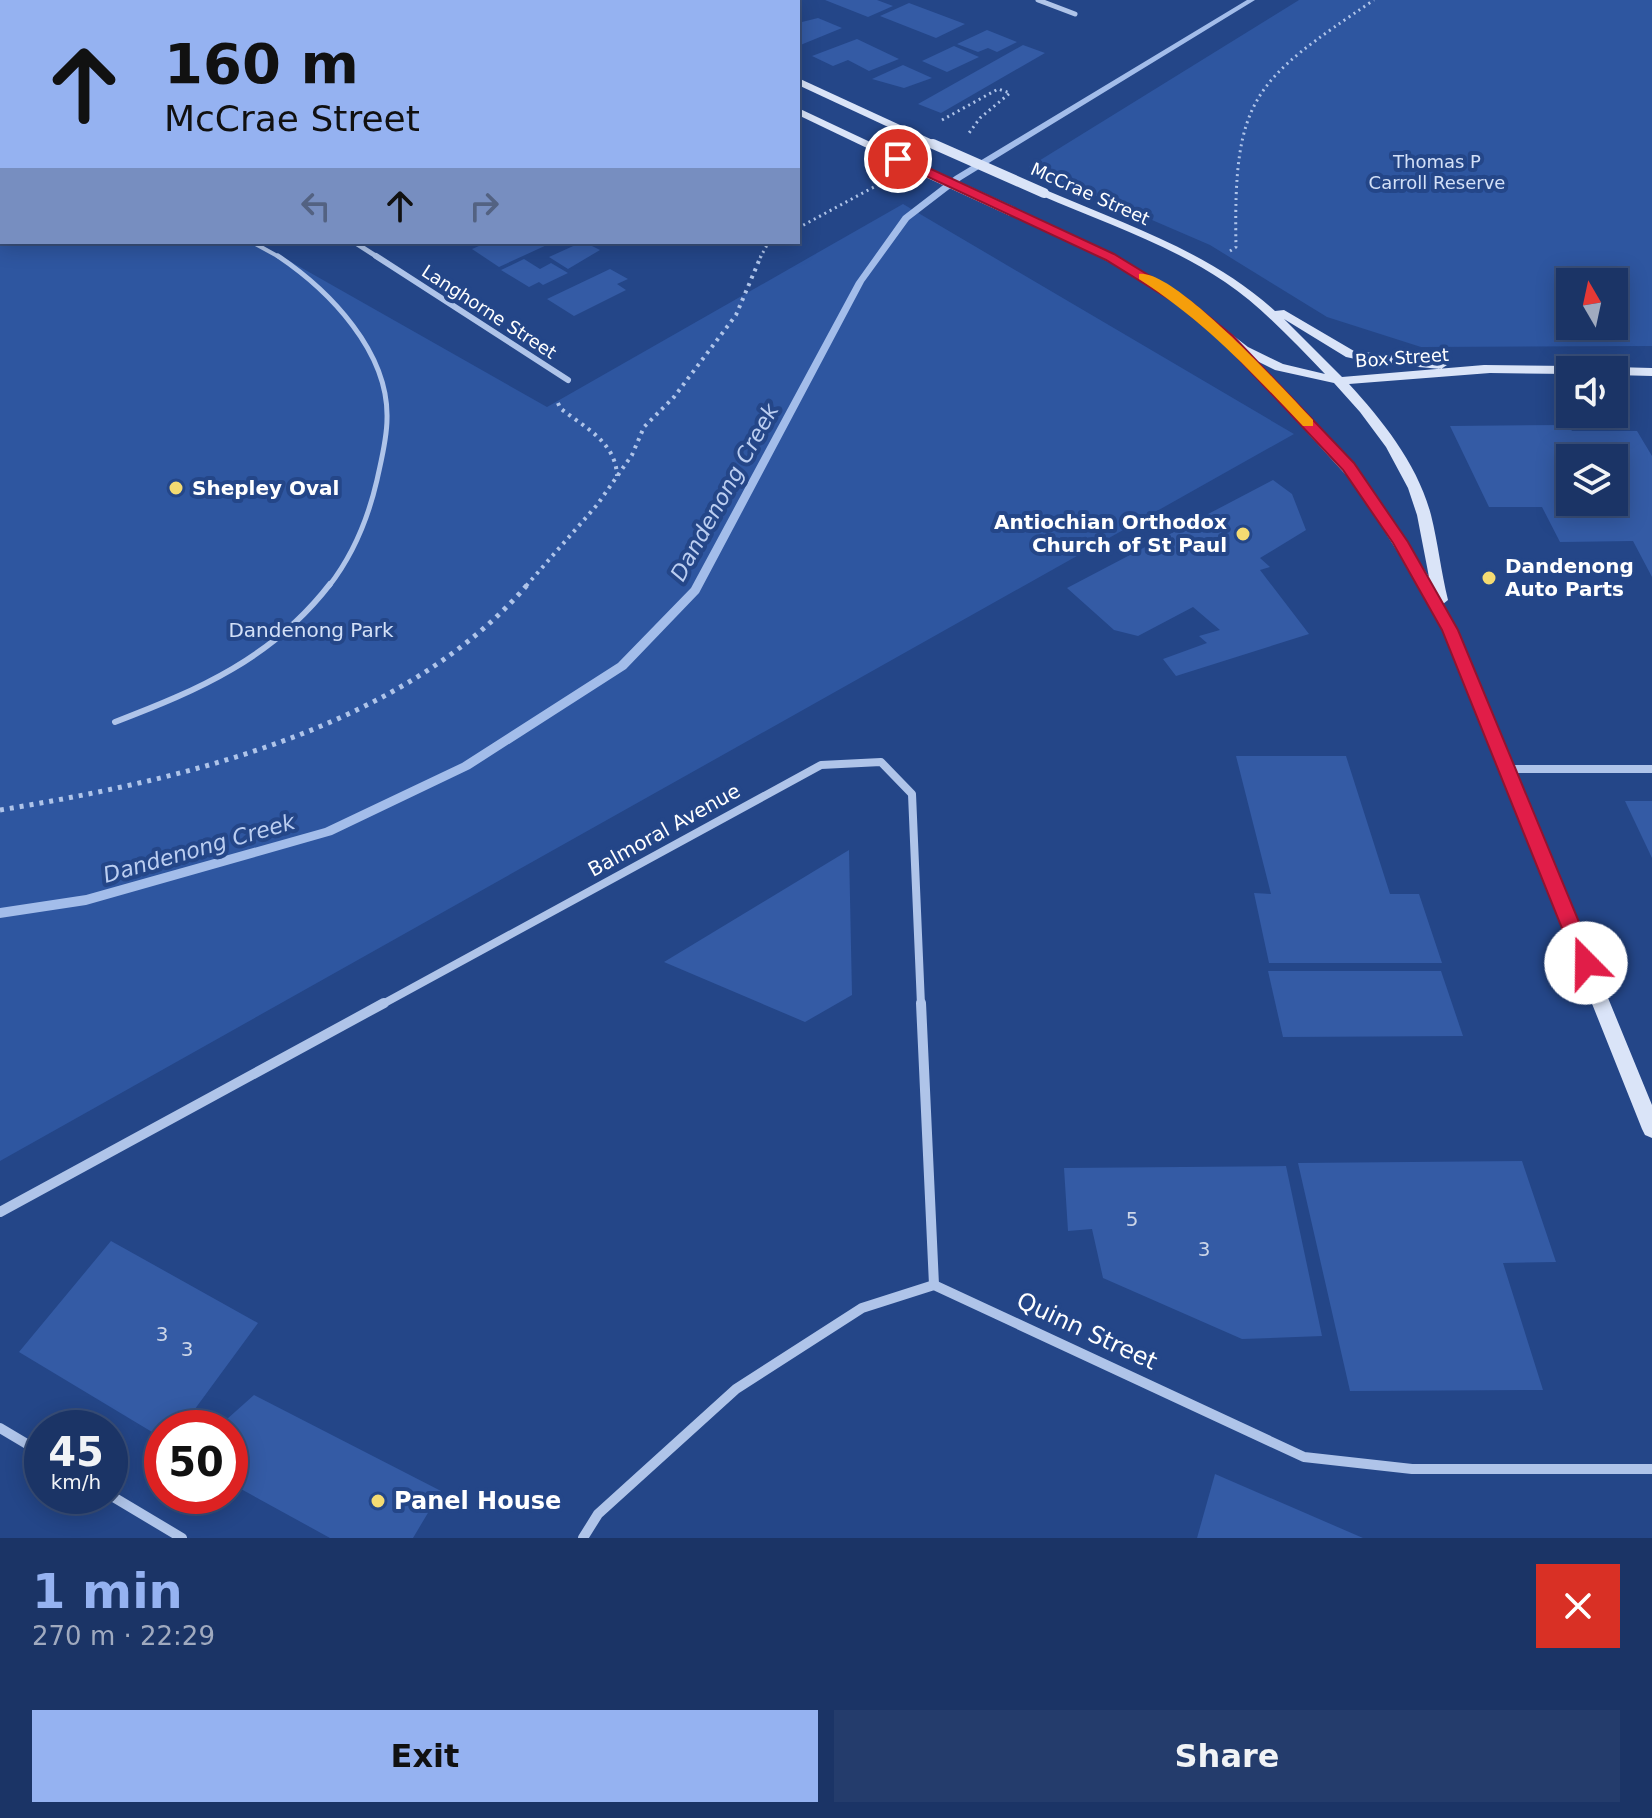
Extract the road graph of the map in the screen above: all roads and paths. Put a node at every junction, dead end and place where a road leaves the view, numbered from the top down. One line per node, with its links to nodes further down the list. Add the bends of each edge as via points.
1 (1038, 0): 3 (street)
2 (1374, 0): 11 (path, via 1297,54 1262,89 1240,154)
3 (1075, 14)
4 (800, 82): 12 (main road, McCrae Street, bridge, via 1199,262)
5 (800, 112): 13 (main road, bridge, via 1135,271)
6 (895, 177): 7 (path)
7 (800, 227)
8 (256, 244): 23 (lane, via 305,276 354,329 373,362 388,414 371,510 345,565 310,607 271,641 229,674)
9 (357, 244): 14 (street, Langhorne Street)
10 (769, 244): 21 (path, via 736,315 674,397 644,427)
11 (1236, 247)
12 (1251, 294): 15 (main road, Box Street, via 1350,354); 20 (main road, McCrae Street)
13 (1228, 339): 20 (main road, Box Street, via 1279,367); 22 (main road, via 1355,475)
14 (550, 367): 19 (street, Langhorne Street); 21 (path, via 560,408 604,443 616,462)
15 (1491, 369): 16 (main road, Box Street); 20 (main road, Box Street)
16 (1556, 370)
17 (1628, 371): 18 (main road)
18 (1652, 372)
19 (568, 380)
20 (1341, 381): 22 (main road, McCrae Street, via 1379,427 1415,489)
21 (616, 481): 26 (path, via 510,605 441,664 321,726 197,768)
22 (1450, 630): 24 (main road)
23 (115, 722)
24 (1509, 769): 25 (street); 27 (main road)
25 (1652, 769)
26 (0, 810)
27 (1652, 1129)
28 (0, 1212): 29 (street, Balmoral Avenue, via 821,765 881,762 912,794)
29 (934, 1285): 32 (street, Quinn Street, via 1304,1457 1412,1469); 35 (street, via 862,1308 736,1389 598,1514)
30 (0, 1428): 31 (street)
31 (24, 1442)
32 (1652, 1469)
33 (128, 1506): 34 (street)
34 (182, 1538)
35 (583, 1538)

